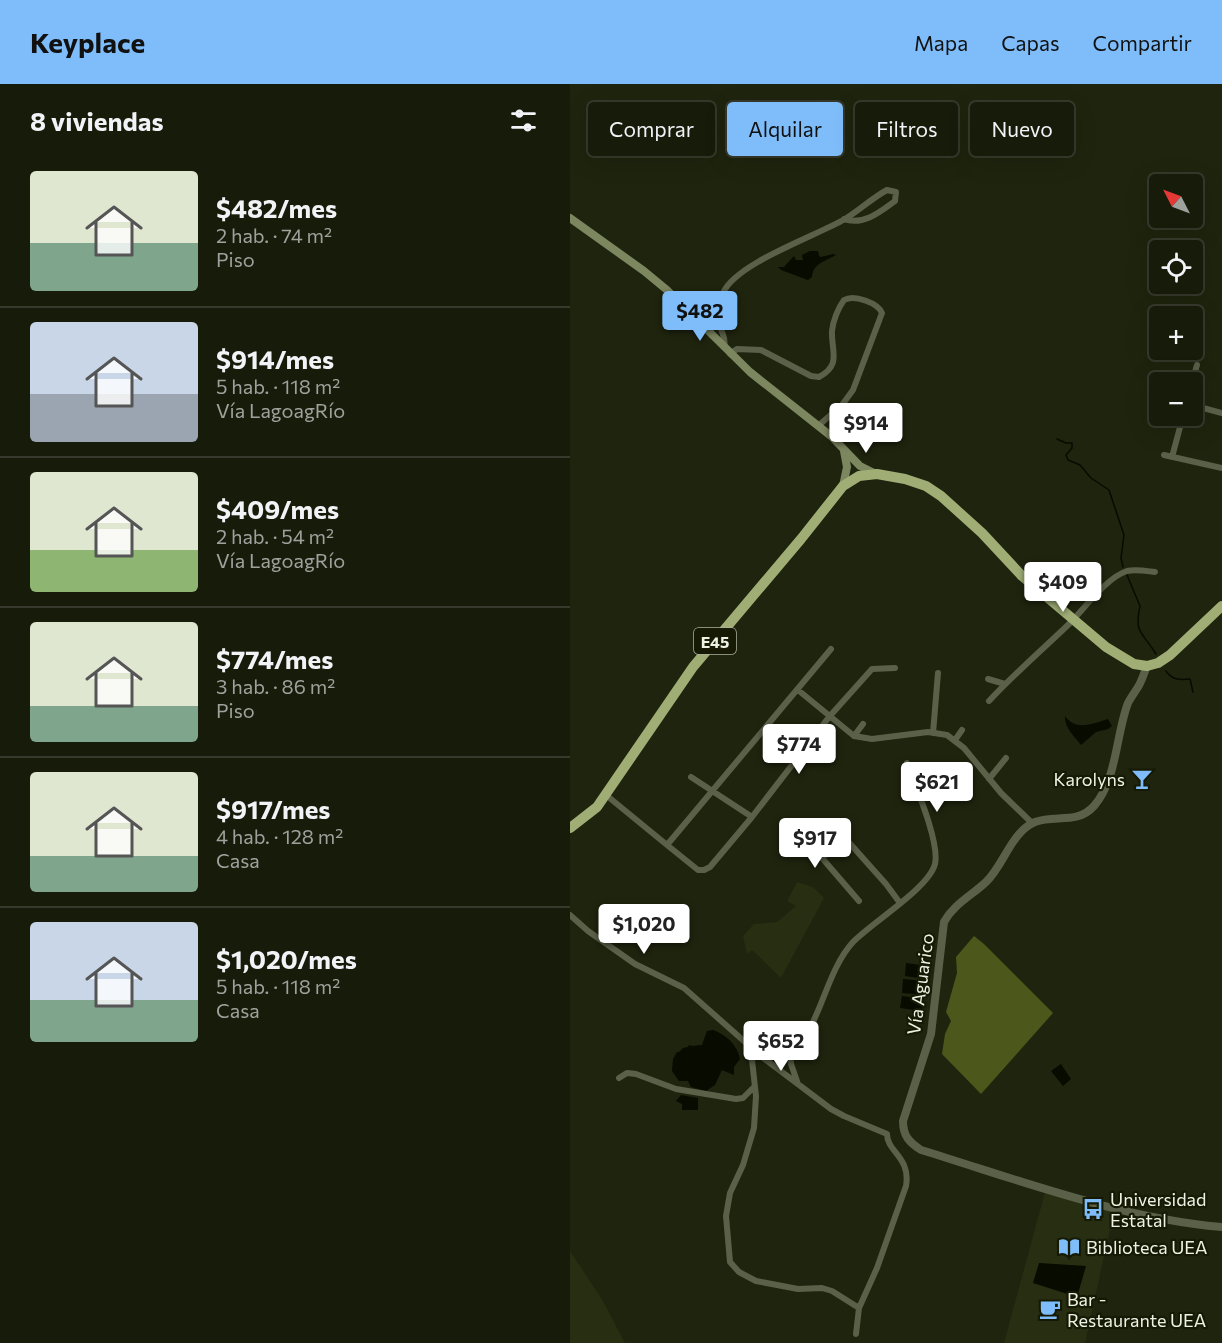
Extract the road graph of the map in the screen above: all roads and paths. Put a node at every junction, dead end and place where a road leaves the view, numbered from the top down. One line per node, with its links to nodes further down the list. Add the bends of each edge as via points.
1 (570, 218): 3 (main road, via 667,290)
2 (844, 219): 2 (street, via 887,190 896,192 895,201 872,217 853,222); 3 (street, via 785,247 726,287 719,305)
3 (726, 350): 8 (main road); 8 (street, via 761,350 819,377 832,365 832,330 844,300 851,297 876,305 882,313 853,390)
4 (1197, 365): 5 (street)
5 (1195, 372)
6 (1203, 408): 7 (street)
7 (1222, 413)
8 (818, 426): 10 (main road)
9 (1180, 426): 12 (street)
10 (844, 450): 14 (main road, via 860,466); 15 (main road, via 847,467)
11 (1164, 455): 12 (street)
12 (1172, 457): 13 (street)
13 (1222, 468)
14 (878, 474): 15 (highway, E45, via 859,476); 18 (highway, via 917,483 941,496)
15 (843, 486): 38 (highway, E45, via 693,667)
16 (1155, 572): 18 (street, via 1126,571 1096,594)
17 (1222, 606): 20 (highway, via 1170,655)
18 (1073, 620): 20 (highway, via 1124,659); 24 (street)
19 (831, 649): 25 (street)
20 (1147, 666): 40 (street, via 1129,702 1108,783 1100,798 1084,815)
21 (895, 668): 27 (street, via 872,669)
22 (938, 673): 30 (street)
23 (988, 679): 24 (street)
24 (1005, 684): 26 (street)
25 (798, 690): 27 (street); 37 (street)
26 (989, 701)
27 (829, 717): 31 (street); 39 (street)
28 (863, 724): 31 (street)
29 (962, 730): 32 (street)
30 (933, 732): 31 (street, via 872,739); 32 (street)
31 (854, 736)
32 (955, 740): 36 (street)
33 (1006, 758): 36 (street)
34 (907, 763): 44 (street, via 932,835 936,859 931,872)
35 (691, 777): 37 (street)
36 (989, 779): 40 (street)
37 (712, 790): 39 (street); 42 (street)
38 (606, 795): 41 (highway, E45); 42 (street)
39 (752, 817): 42 (street, via 705,870 698,870)
40 (1032, 823): 52 (street, Vía Aguarico, via 1016,839 987,882 958,903 944,922 931,1034 903,1121 906,1138 921,1150 1105,1206)
41 (570, 828)
42 (667, 845)
43 (859, 901): 44 (street, via 822,858 845,838)
44 (900, 903): 47 (street, via 850,946 808,1030)
45 (570, 915): 46 (street, via 635,964 684,988)
46 (756, 1051): 48 (street); 51 (street, via 752,1060)
47 (790, 1053): 48 (street); 50 (street)
48 (762, 1057): 50 (street)
49 (619, 1078): 51 (street, via 627,1073 636,1074 676,1089 736,1099 743,1098)
50 (798, 1085): 53 (street, via 844,1116 887,1134 908,1176)
51 (754, 1087): 53 (street, via 756,1116 752,1142 726,1216 730,1262 756,1281 798,1289 822,1288)
52 (1222, 1227)
53 (859, 1308): 54 (street)
54 (856, 1334)

